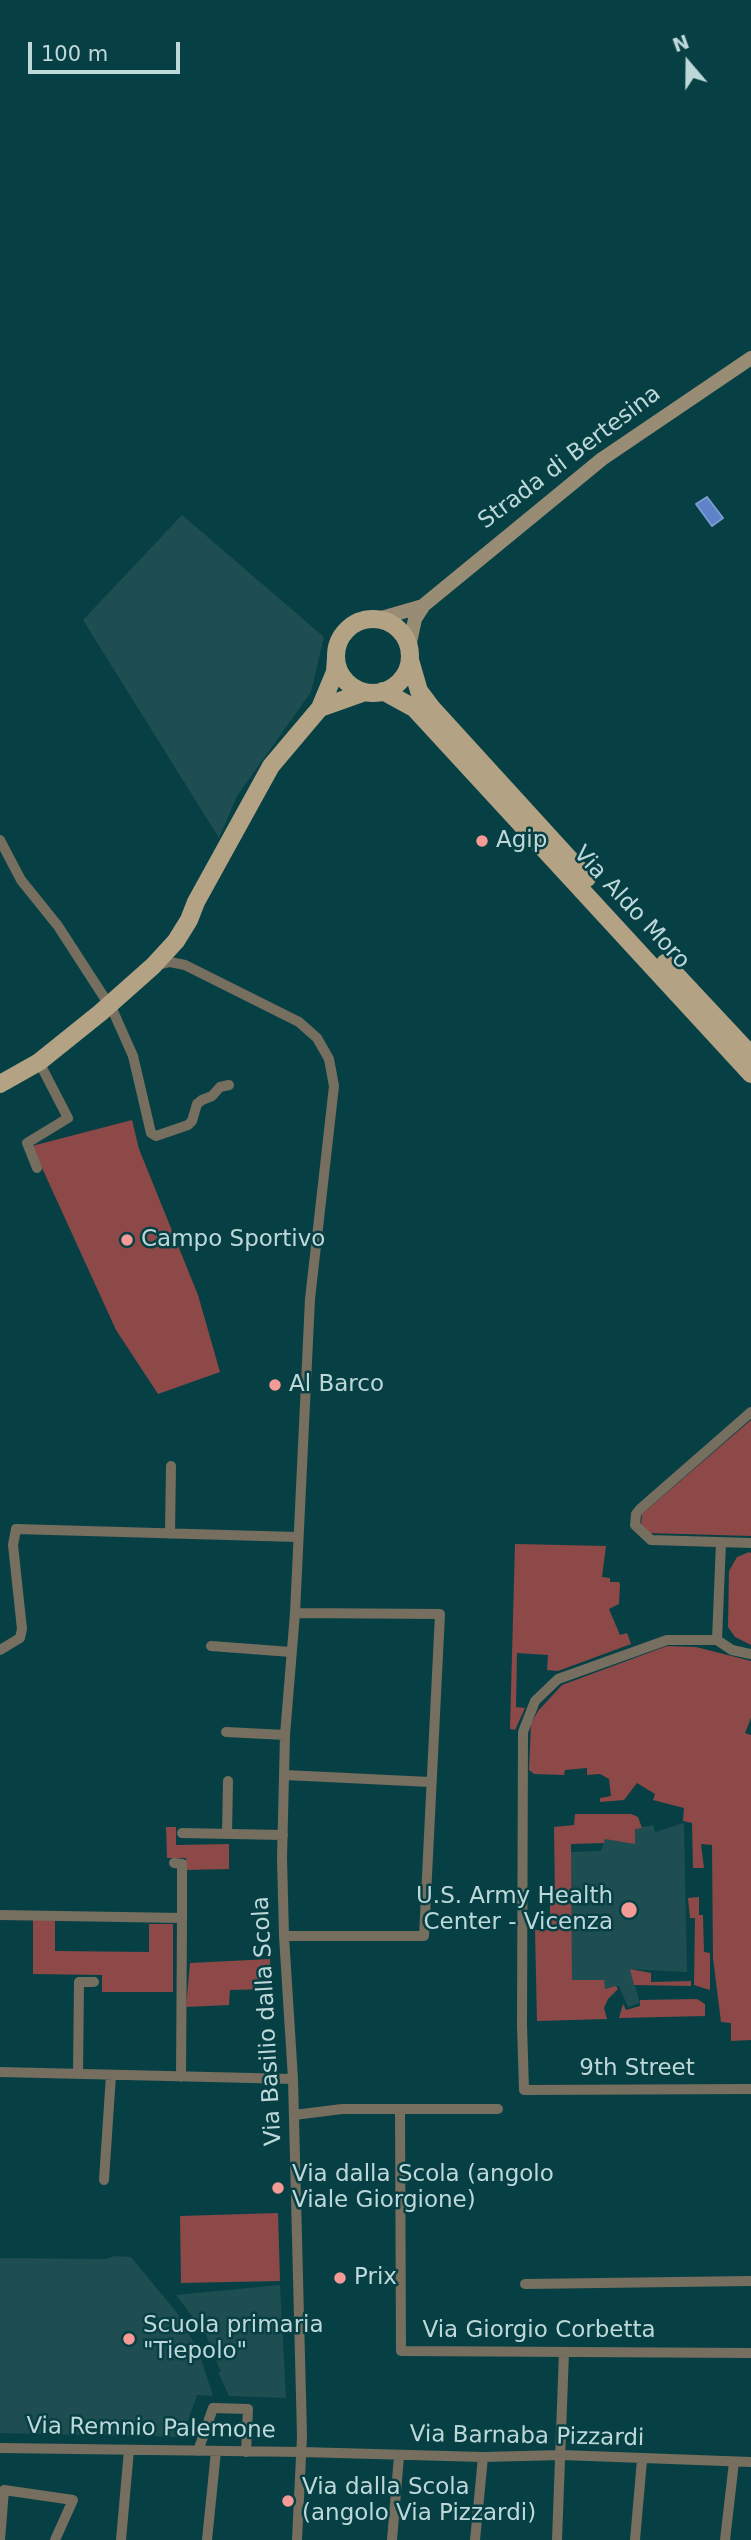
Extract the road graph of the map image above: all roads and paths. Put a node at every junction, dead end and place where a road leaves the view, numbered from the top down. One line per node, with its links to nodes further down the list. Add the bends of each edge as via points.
1 (751, 358): 2 (street, Strada di Bertesina, via 602,459)
2 (424, 605): 3 (street, Strada di Bertesina); 4 (street, Strada di Bertesina, via 415,619)
3 (378, 619): 4 (main road, via 401,631); 5 (main road, Strada di Bertesina, via 364,620 345,631)
4 (410, 654): 6 (main road, Strada di Bertesina, via 408,669 398,683); 14 (main road, Via Aldo Moro, via 419,691 430,707)
5 (336, 657): 7 (main road, via 344,680); 8 (main road, Strada di Bertesina, via 335,672)
6 (383, 691): 7 (main road); 16 (main road, Via Aldo Moro, via 414,708)
7 (365, 692): 8 (main road)
8 (320, 708): 10 (main road, Strada di Bertesina, via 271,766)
9 (0, 840): 13 (street, via 21,880 58,926)
10 (177, 932): 11 (main road, Strada di Bertesina); 12 (street, via 177,955); 13 (main road, Strada di Bertesina)
11 (162, 961): 12 (street, Via Basilio dalla Scola); 13 (main road, Strada di Bertesina)
12 (185, 965): 23 (street, Via Basilio dalla Scola, via 299,1022 317,1038 329,1059 334,1086 310,1298)
13 (107, 1002): 15 (main road, Strada di Bertesina); 18 (street, via 132,1056 151,1133 156,1136 188,1125 197,1104)
14 (751, 1055)
15 (39, 1062): 17 (main road, Strada di Bertesina); 19 (street, via 68,1118 27,1143)
16 (751, 1073)
17 (0, 1084)
18 (229, 1085)
19 (37, 1168)
20 (751, 1412): 24 (street, via 636,1514 635,1525 651,1540)
21 (171, 1466): 22 (street)
22 (170, 1534): 23 (street); 29 (street, via 16,1530 13,1545 22,1629 20,1639)
23 (297, 1537): 26 (street, Via Basilio dalla Scola)
24 (721, 1542): 25 (street); 27 (street)
25 (751, 1543)
26 (295, 1613): 30 (street, Via Basilio dalla Scola); 36 (street, via 440,1614)
27 (717, 1640): 31 (street, via 732,1650); 50 (street, 9th Street, via 667,1640 558,1679 535,1701 523,1732 524,2090)
28 (211, 1646): 30 (street)
29 (0, 1650)
30 (291, 1652): 33 (street, Via Basilio dalla Scola)
31 (751, 1654)
32 (226, 1732): 33 (street)
33 (285, 1735): 34 (street, Via Basilio dalla Scola)
34 (285, 1775): 36 (street); 39 (street, Via Basilio dalla Scola)
35 (228, 1780): 38 (street)
36 (430, 1782): 43 (street, via 424,1936)
37 (182, 1833): 38 (street)
38 (227, 1834): 39 (street)
39 (283, 1835): 43 (street, Via Basilio dalla Scola)
40 (174, 1863): 42 (street, via 182,1864)
41 (0, 1915): 42 (street)
42 (182, 1918): 48 (street)
43 (284, 1936): 49 (street, Via Basilio dalla Scola)
44 (93, 1982): 46 (street, via 79,1982)
45 (0, 2072): 46 (street)
46 (78, 2073): 47 (street)
47 (111, 2075): 48 (street); 54 (street)
48 (181, 2077): 49 (street)
49 (293, 2080): 53 (street, Via Basilio dalla Scola)
50 (751, 2089)
51 (400, 2109): 52 (street); 53 (street); 57 (street, Via Giorgio Corbetta, via 401,2351)
52 (498, 2109)
53 (295, 2115): 64 (street, Via Basilio dalla Scola)
54 (104, 2180)
55 (751, 2281): 56 (street)
56 (525, 2284)
57 (564, 2353): 58 (street, Via Giorgio Corbetta); 65 (street)
58 (751, 2353)
59 (0, 2448): 60 (street, Via Remnio Palemone)
60 (129, 2450): 61 (street, Via Remnio Palemone); 73 (street)
61 (198, 2451): 62 (street, Via Remnio Palemone); 63 (street, via 213,2408 239,2408 248,2409)
62 (216, 2451): 63 (street, Via Remnio Palemone); 74 (street)
63 (246, 2452): 64 (street, Via Remnio Palemone)
64 (302, 2452): 66 (street, Via Barnaba Pizzardi); 75 (street, Via Basilio dalla Scola)
65 (562, 2455): 67 (street, Via Barnaba Pizzardi); 68 (street, Via Barnaba Pizzardi); 78 (street)
66 (399, 2456): 67 (street, Via Barnaba Pizzardi); 76 (street)
67 (483, 2457): 77 (street)
68 (642, 2460): 69 (street, Via Barnaba Pizzardi); 79 (street)
69 (734, 2462): 70 (street, Via Barnaba Pizzardi); 80 (street)
70 (751, 2462)
71 (0, 2540): 72 (street, via 4,2490 73,2500)
72 (55, 2540)
73 (121, 2540)
74 (207, 2540)
75 (297, 2540)
76 (392, 2540)
77 (475, 2540)
78 (557, 2540)
79 (635, 2540)
80 (726, 2540)

